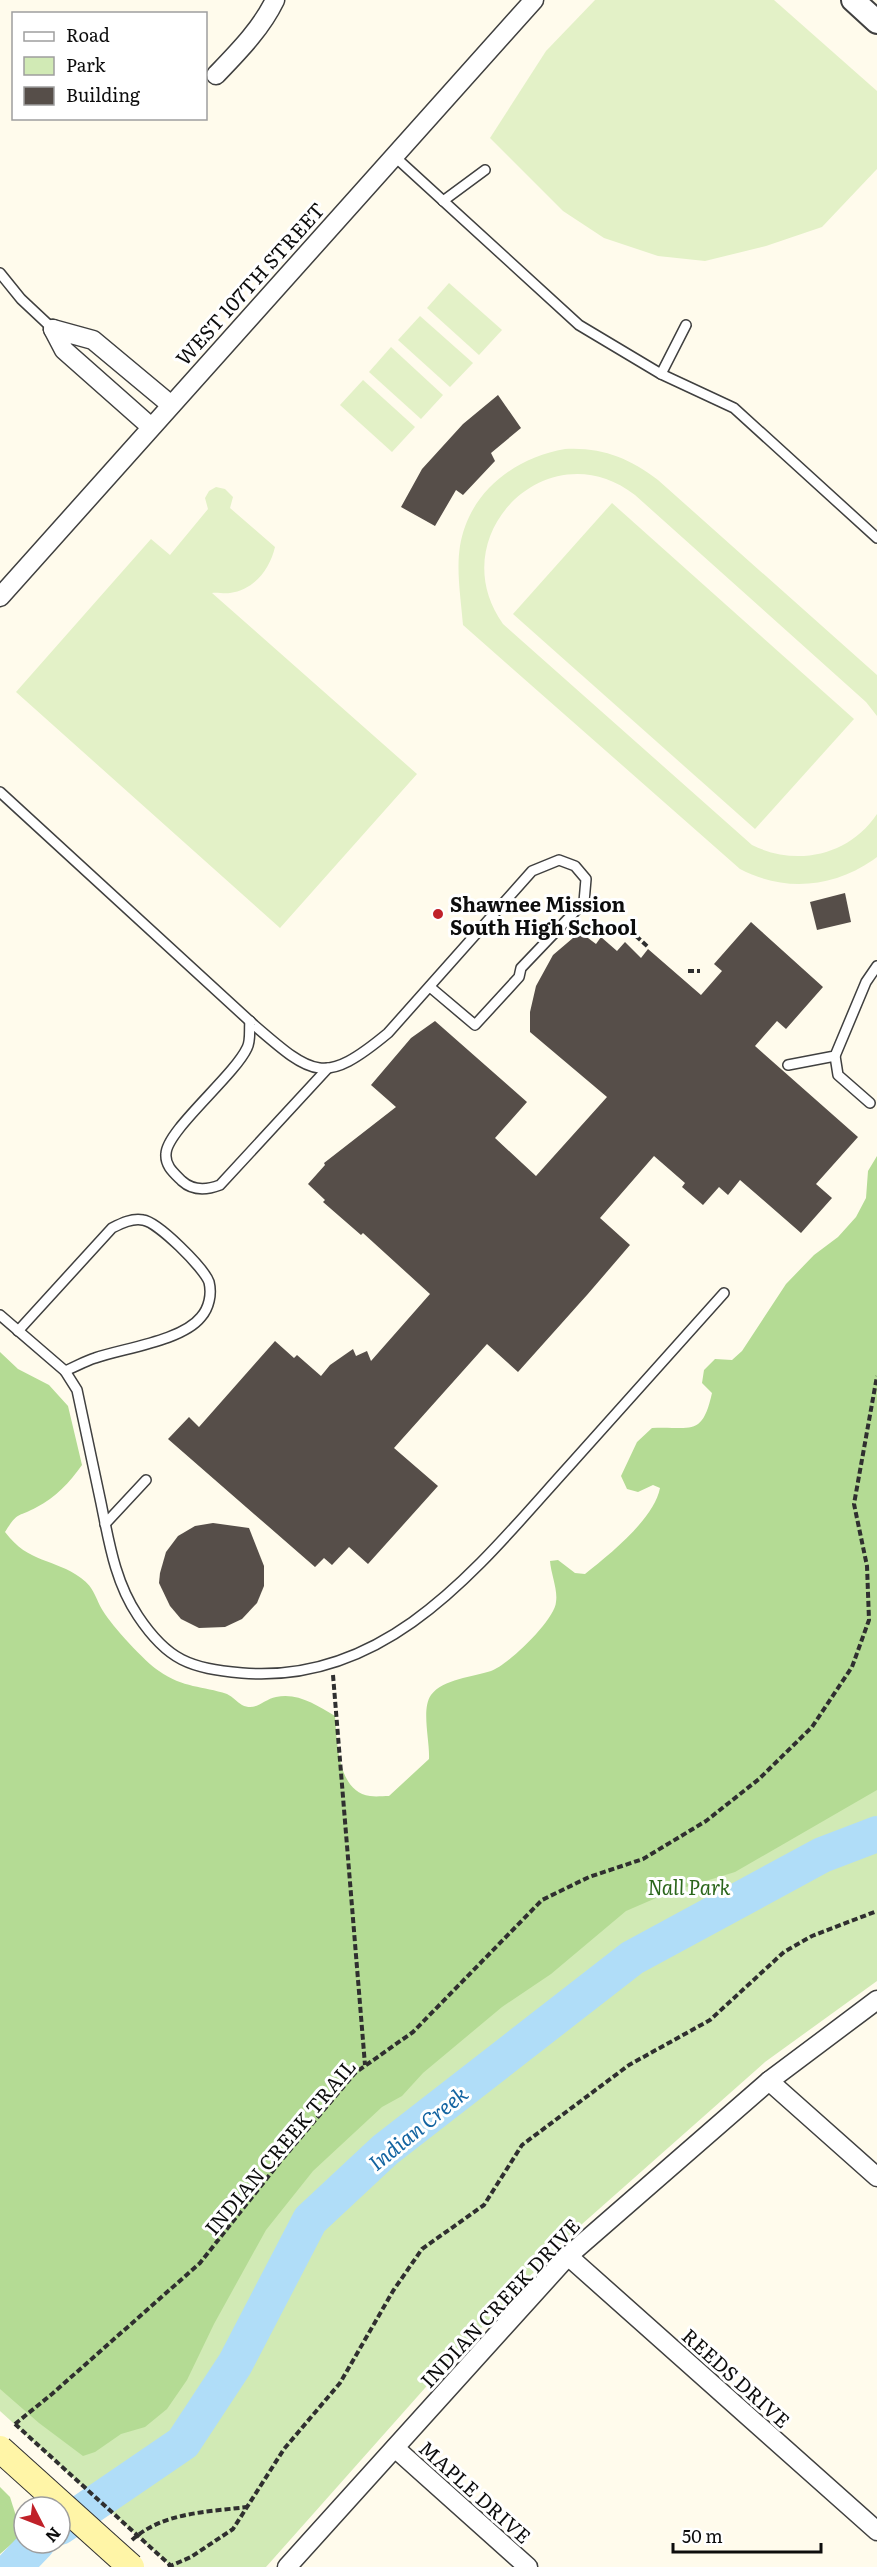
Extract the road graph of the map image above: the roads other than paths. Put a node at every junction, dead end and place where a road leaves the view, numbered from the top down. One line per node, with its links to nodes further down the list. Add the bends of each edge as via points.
1 (275, 0): 5 (street, via 249,39)
2 (534, 0): 6 (street, WEST 107TH STREET)
3 (853, 0): 4 (street)
4 (877, 22)
5 (216, 75)
6 (393, 155): 8 (lane); 13 (street, WEST 107TH STREET)
7 (485, 170): 8 (lane)
8 (443, 201): 12 (lane, via 579,325)
9 (0, 273): 11 (lane)
10 (686, 325): 12 (lane)
11 (53, 329): 13 (street, via 93,340); 14 (street, via 64,350)
12 (661, 374): 15 (lane, via 734,408)
13 (171, 405): 14 (street, WEST 107TH STREET)
14 (151, 427): 16 (street, WEST 107TH STREET)
15 (877, 538)
16 (0, 597)
17 (0, 792): 20 (lane)
18 (877, 966): 21 (lane, via 866,982)
19 (430, 987): 19 (lane, via 475,1025 519,977 521,968 584,902 586,879 575,866 560,860 531,871); 23 (lane, via 362,1055)
20 (250, 1021): 23 (lane, via 294,1060 313,1068); 23 (lane, via 249,1046 234,1069 173,1137 165,1153 169,1169 185,1184 206,1191 220,1185)
21 (835, 1056): 22 (lane); 24 (lane, via 838,1075)
22 (788, 1065)
23 (328, 1068)
24 (870, 1103)
25 (724, 1293): 30 (lane, via 447,1597 398,1632 352,1656 306,1672 252,1673 203,1669 169,1654 138,1616 117,1577)
26 (0, 1315): 27 (lane)
27 (18, 1331): 28 (lane); 28 (lane, via 112,1228 122,1223 151,1223 203,1271 210,1284 209,1304 187,1330 91,1359)
28 (65, 1371): 30 (lane, via 77,1390)
29 (146, 1480): 30 (lane)
30 (105, 1524)
31 (877, 2000): 32 (street, INDIAN CREEK DRIVE)
32 (769, 2081): 33 (street); 34 (street, INDIAN CREEK DRIVE)
33 (877, 2177)
34 (568, 2256): 35 (street, INDIAN CREEK DRIVE); 37 (street, REEDS DRIVE)
35 (395, 2448): 39 (street, INDIAN CREEK DRIVE); 40 (street, MAPLE DRIVE)
36 (0, 2449): 38 (main road, bridge)
37 (877, 2531)
38 (128, 2557)
39 (287, 2567)
40 (528, 2567)

